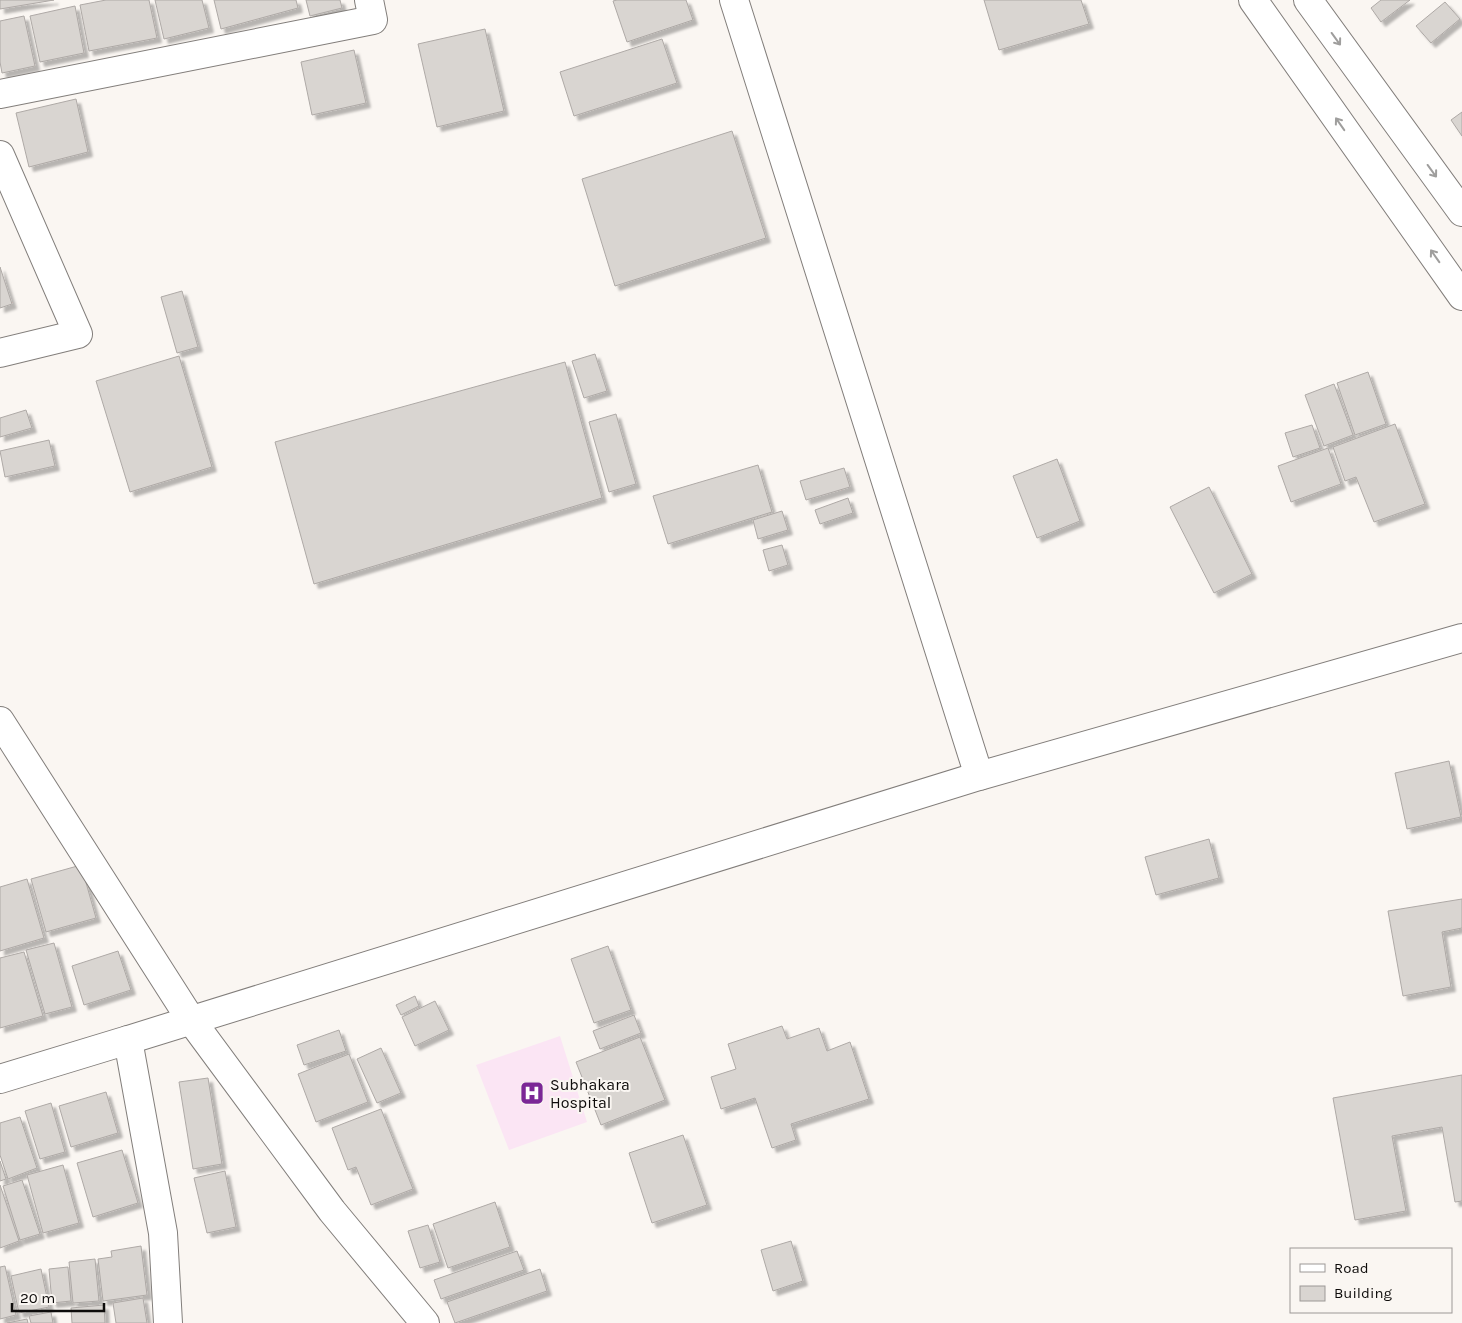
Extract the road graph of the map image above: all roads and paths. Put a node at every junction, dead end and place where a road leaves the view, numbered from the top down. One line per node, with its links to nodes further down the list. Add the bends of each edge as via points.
1 (369, 0): 5 (street, via 374,20)
2 (734, 0): 12 (street)
3 (1252, 0): 8 (street, one-way to 3)
4 (1308, 0): 7 (street, one-way to 7)
5 (0, 94)
6 (0, 155): 9 (street, via 78,334)
7 (1459, 203)
8 (1462, 296)
9 (0, 353)
10 (1462, 638): 12 (street)
11 (0, 721): 13 (street)
12 (979, 776): 13 (street)
13 (191, 1020): 14 (street); 17 (street, via 332,1211)
14 (128, 1040): 15 (street); 16 (street, via 162,1233)
15 (0, 1079)
16 (168, 1323)
17 (425, 1323)

